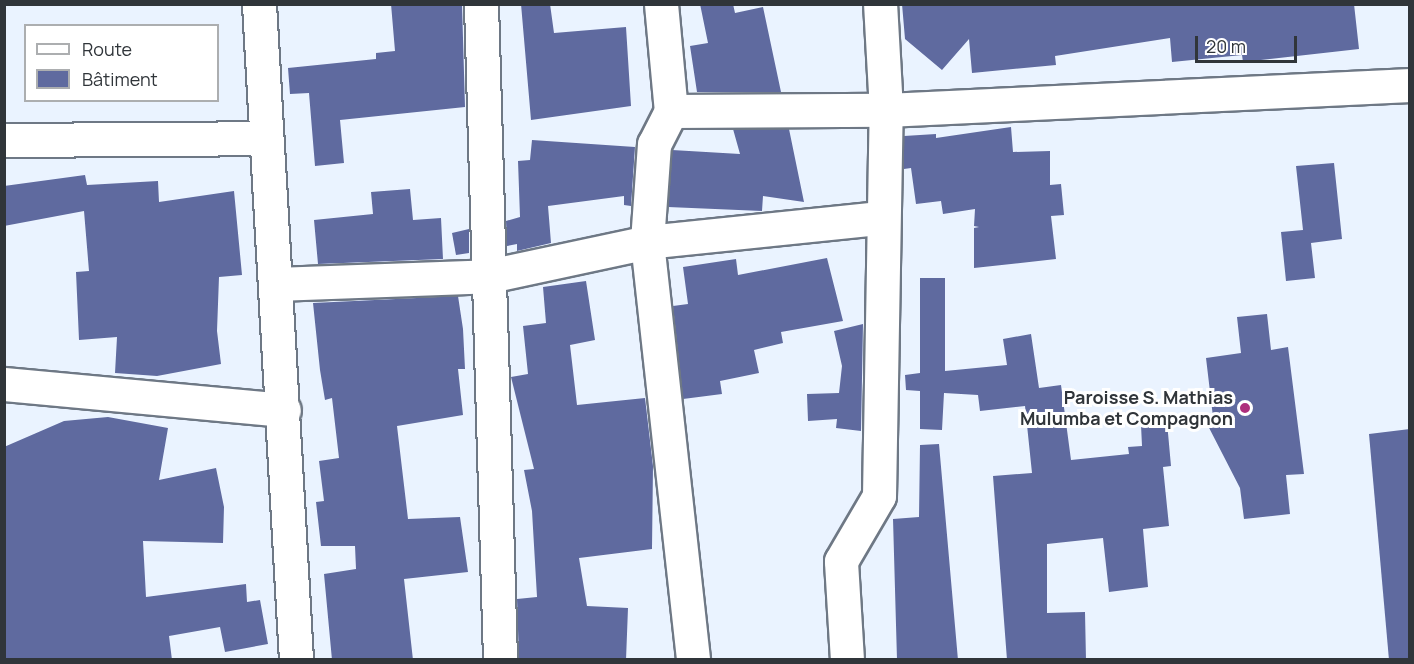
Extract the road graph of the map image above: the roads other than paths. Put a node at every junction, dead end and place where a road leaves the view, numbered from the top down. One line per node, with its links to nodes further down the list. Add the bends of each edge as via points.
1 (258, 4): 8 (street)
2 (481, 4): 12 (street)
3 (661, 4): 7 (street)
4 (880, 4): 6 (street)
5 (1410, 85): 6 (street)
6 (886, 110): 7 (street); 10 (street)
7 (671, 111): 11 (street, via 654,144)
8 (266, 138): 9 (street); 13 (street)
9 (4, 140)
10 (881, 218): 11 (street); 19 (street, via 879,496 841,561)
11 (647, 242): 12 (street); 18 (street)
12 (489, 276): 13 (street); 17 (street)
13 (275, 284): 15 (street)
14 (4, 384): 15 (street)
15 (284, 410): 16 (street)
16 (296, 660)
17 (500, 660)
18 (693, 660)
19 (847, 660)

